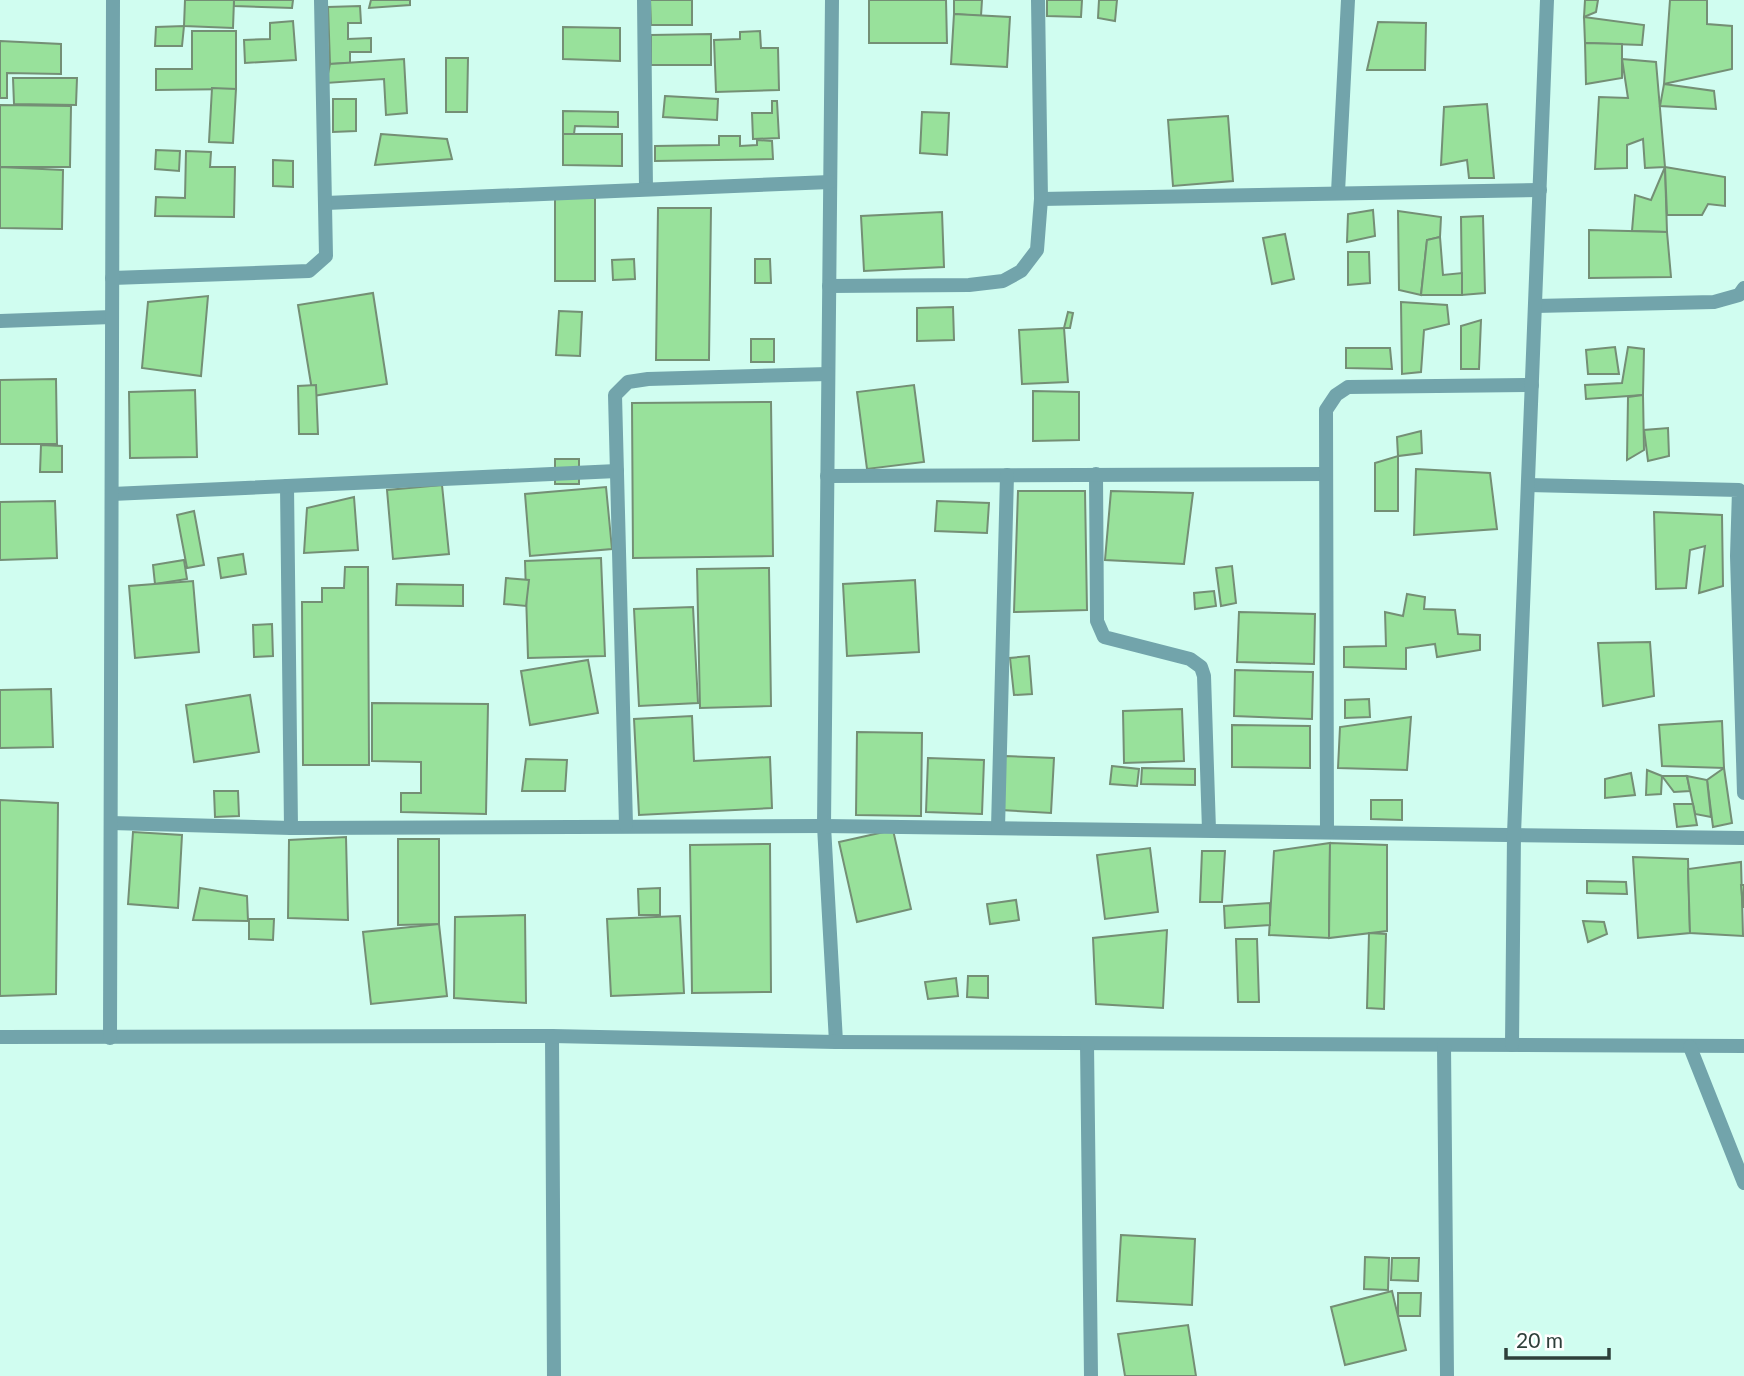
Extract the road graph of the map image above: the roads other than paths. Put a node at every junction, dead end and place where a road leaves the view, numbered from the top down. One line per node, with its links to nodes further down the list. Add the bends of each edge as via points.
1 (113, 0): 14 (street)
2 (321, 0): 13 (street)
3 (644, 0): 9 (street)
4 (832, 0): 8 (street)
5 (1038, 0): 12 (street)
6 (1348, 0): 11 (street)
7 (1547, 0): 10 (street)
8 (830, 182): 9 (street); 15 (street)
9 (646, 189): 13 (street)
10 (1540, 190): 11 (street); 17 (street)
11 (1338, 192): 12 (street)
12 (1041, 199): 15 (street, via 1037,250 1021,271 1003,281)
13 (326, 203): 14 (street, via 326,256 309,271)
14 (112, 278): 18 (street)
15 (829, 286): 20 (street)
16 (1744, 288): 17 (street, via 1739,295 1714,302)
17 (1535, 306): 21 (street)
18 (112, 317): 19 (street); 30 (street)
19 (0, 321)
20 (828, 374): 22 (street, via 628,382 615,395); 26 (street)
21 (1532, 385): 24 (street, via 1348,387 1326,410); 27 (street)
22 (617, 471): 28 (street); 33 (street)
23 (1096, 474): 24 (street); 25 (street); 37 (street, via 1097,621 1104,637 1190,659 1201,667 1205,676)
24 (1326, 474): 38 (street)
25 (1007, 475): 26 (street); 36 (street)
26 (827, 476): 34 (street)
27 (1528, 485): 29 (street); 39 (street)
28 (288, 486): 30 (street); 35 (street)
29 (1742, 490): 31 (street, via 1737,556)
30 (112, 495): 32 (street)
31 (1744, 793)
32 (111, 823): 35 (street); 43 (street)
33 (626, 825): 34 (street); 35 (street)
34 (824, 826): 36 (street); 44 (street)
35 (291, 828)
36 (998, 828): 37 (street)
37 (1209, 830): 38 (street)
38 (1327, 832): 39 (street)
39 (1514, 834): 40 (street); 47 (street)
40 (1744, 838)
41 (552, 1036): 43 (street); 44 (street); 51 (street)
42 (0, 1037): 43 (street)
43 (110, 1038)
44 (836, 1042): 45 (street)
45 (1087, 1044): 46 (street); 52 (street)
46 (1444, 1045): 47 (street); 53 (street)
47 (1511, 1045): 49 (street)
48 (1744, 1046): 49 (street)
49 (1689, 1047): 50 (street)
50 (1744, 1183)
51 (554, 1376)
52 (1091, 1376)
53 (1447, 1376)

